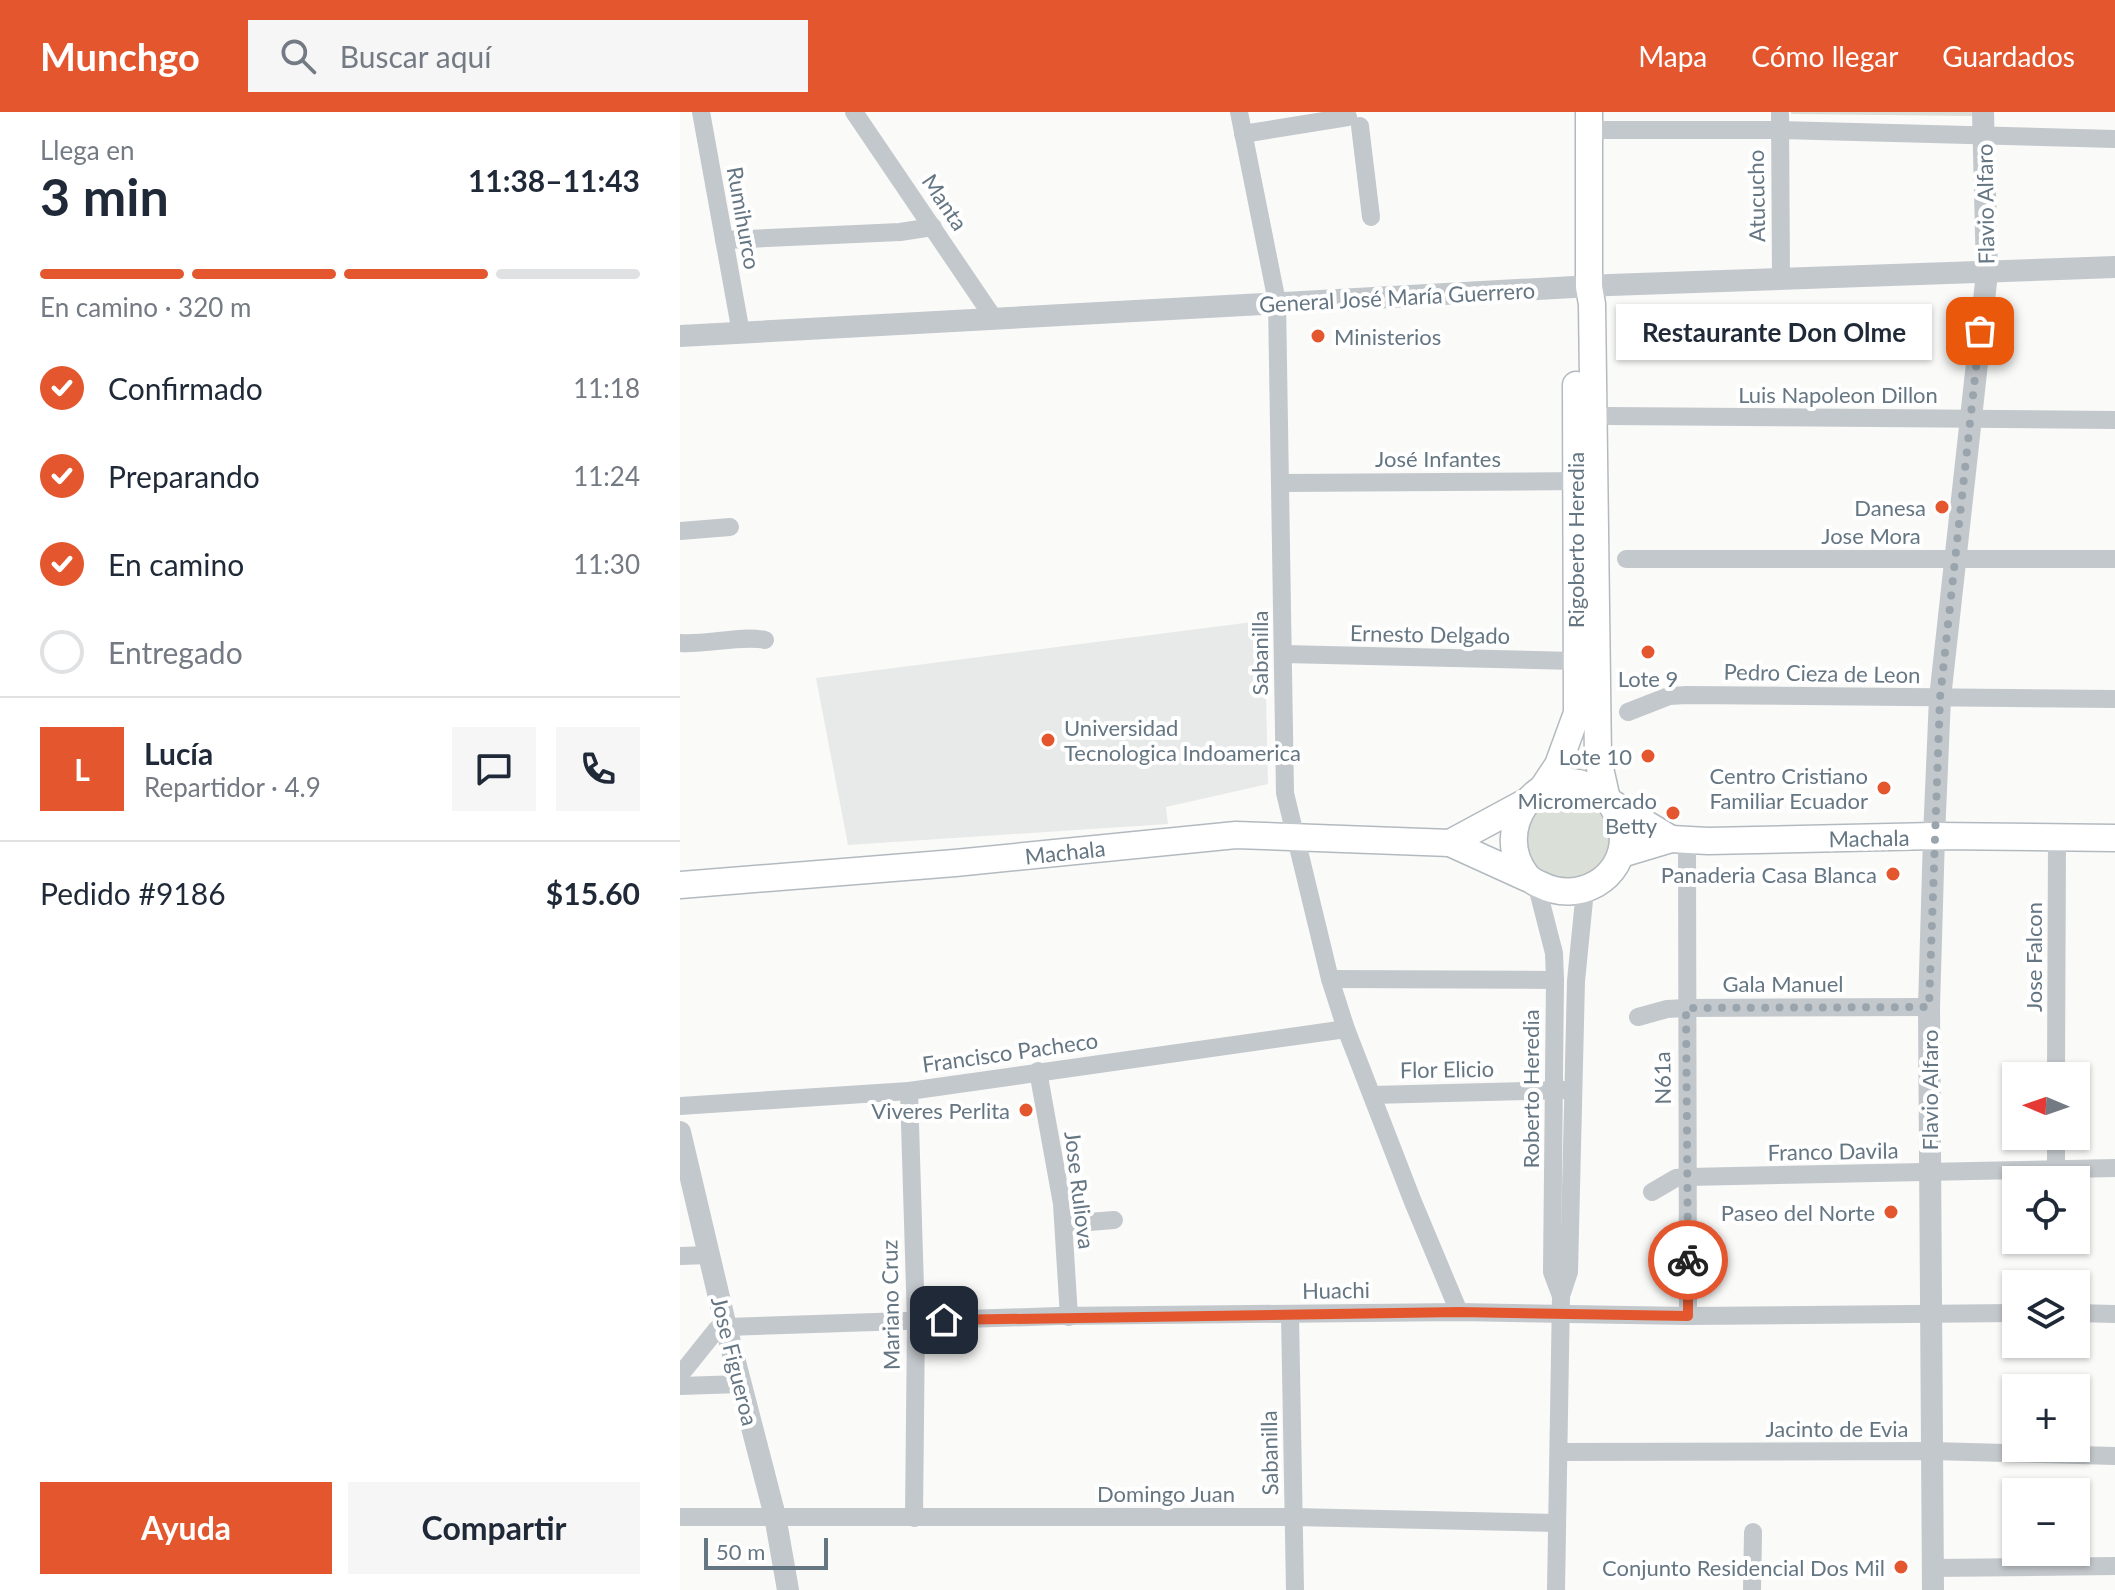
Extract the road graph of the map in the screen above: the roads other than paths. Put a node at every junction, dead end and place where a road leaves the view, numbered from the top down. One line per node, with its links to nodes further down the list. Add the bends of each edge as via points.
1 (701, 112): 13 (street, Rumihurco)
2 (854, 112): 12 (street, Manta)
3 (1239, 112): 8 (street, Sabanilla)
4 (1983, 112): 9 (street, Flavio Alfaro)
5 (1356, 117): 8 (street); 11 (street)
6 (1589, 121): 7 (street); 17 (main road, Rigoberto Heredia)
7 (1780, 121): 9 (street); 16 (street, Atucucho)
8 (1243, 134): 18 (street, Sabanilla)
9 (1984, 136): 10 (street); 15 (street, Flavio Alfaro)
10 (2115, 139)
11 (1371, 217)
12 (933, 227): 13 (street); 19 (street, Manta)
13 (724, 240): 20 (street, Rumihurco)
14 (2115, 267): 15 (street, General José María Guerrero)
15 (1987, 273): 16 (street, General José María Guerrero); 23 (street, Flavio Alfaro)
16 (1781, 279): 17 (street, General José María Guerrero)
17 (1589, 287): 18 (street, General José María Guerrero); 25 (main road, Rigoberto Heredia)
18 (1277, 302): 19 (street, General José María Guerrero); 26 (street, Sabanilla)
19 (995, 320): 20 (street, General José María Guerrero)
20 (741, 333): 21 (street, General José María Guerrero)
21 (680, 336)
22 (1609, 416): 23 (street, Luis Napoleon Dillon)
23 (1971, 418): 24 (street, Luis Napoleon Dillon); 30 (street, Flavio Alfaro)
24 (2115, 420)
25 (1585, 481): 26 (street, José Infantes); 35 (main road, Rigoberto Heredia); 40 (main road, Rigoberto Heredia, via 1598,759)
26 (1282, 483): 34 (street, Sabanilla)
27 (730, 527): 28 (street)
28 (680, 531)
29 (1626, 559): 30 (street, Jose Mora)
30 (1956, 559): 31 (street, Jose Mora); 36 (street, Flavio Alfaro)
31 (2115, 559)
32 (765, 640): 33 (street)
33 (680, 643)
34 (1284, 654): 35 (street, Ernesto Delgado); 42 (street, Sabanilla, via 1285,793)
35 (1575, 661): 39 (main road, Rigoberto Heredia, via 1574,726 1558,765)
36 (1940, 698): 37 (street, Pedro Cieza de Leon); 38 (street, Pedro Cieza de Leon, via 1669,696); 41 (street, Flavio Alfaro)
37 (2115, 699)
38 (1628, 712)
39 (1533, 796): 40 (main road, via 1555,783 1570,782); 46 (main road); 48 (main road, Rigoberto Heredia, via 1515,820 1513,838 1515,856)
40 (1608, 799): 45 (main road); 47 (main road, Rigoberto Heredia, via 1619,818)
41 (1934, 836): 44 (main road, Machala); 45 (main road, Machala); 53 (street, Flavio Alfaro)
42 (1295, 838): 46 (main road, Machala); 49 (main road, Machala, via 1236,835); 51 (street, Sabanilla)
43 (2115, 838): 44 (main road, Machala)
44 (2057, 839): 57 (street, Jose Falcon)
45 (1679, 840): 47 (main road, Machala); 54 (street, N61a)
46 (1450, 843): 48 (main road, Machala)
47 (1621, 854): 50 (main road, via 1601,882)
48 (1532, 880): 50 (main road, via 1552,891); 52 (street, Roberto Heredia, via 1554,953)
49 (680, 885)
50 (1585, 890): 59 (street, Roberto Heredia)
51 (1330, 979): 52 (street); 56 (street, Sabanilla)
52 (1555, 980): 59 (street, Roberto Heredia)
53 (1929, 1007): 54 (street, Gala Manuel); 67 (street, Flavio Alfaro)
54 (1686, 1008): 55 (street, Gala Manuel); 68 (street, N61a)
55 (1638, 1017)
56 (1346, 1029): 58 (street, Francisco Pacheco); 61 (street, Sabanilla)
57 (2056, 1062)
58 (1038, 1071): 60 (street, Francisco Pacheco); 71 (street, Jose Ruliova)
59 (1563, 1090): 61 (street, Flor Elicio); 74 (street, Roberto Heredia, via 1552,1272)
60 (909, 1091): 62 (street, Francisco Pacheco); 83 (street, Mariano Cruz)
61 (1372, 1095): 75 (street, Sabanilla)
62 (680, 1106)
63 (680, 1132): 72 (street, Jose Figueroa)
64 (2115, 1168): 65 (street, Franco Davila)
65 (2090, 1169)
66 (2002, 1172): 67 (street, Franco Davila)
67 (1930, 1173): 68 (street, Franco Davila); 76 (street, Flavio Alfaro)
68 (1688, 1177): 69 (street, Franco Davila); 81 (street, N61a)
69 (1652, 1192)
70 (1114, 1220): 71 (street)
71 (1064, 1224): 82 (street, Jose Ruliova)
72 (709, 1255): 73 (street); 84 (street, Jose Figueroa)
73 (680, 1256)
74 (1560, 1305): 75 (street, Huachi); 81 (street, Huachi); 89 (street, Roberto Heredia)
75 (1459, 1312): 80 (street, Huachi)
76 (1931, 1312): 77 (street, Huachi); 81 (street, Huachi); 88 (street, Flavio Alfaro)
77 (2002, 1313)
78 (2090, 1313): 79 (street)
79 (2115, 1314)
80 (1290, 1315): 82 (street, Huachi); 93 (street, Sabanilla)
81 (1688, 1316)
82 (1069, 1317): 83 (street, Huachi)
83 (916, 1321): 84 (street, Huachi); 94 (street, Mariano Cruz)
84 (726, 1327): 85 (street, via 717,1329); 86 (street, Jose Figueroa)
85 (680, 1375)
86 (741, 1384): 87 (street); 91 (street, Jose Figueroa)
87 (680, 1386)
88 (1932, 1451): 89 (street, Jacinto de Evia); 90 (street, Jacinto de Evia); 98 (street, Flavio Alfaro)
89 (1559, 1452): 95 (street, Roberto Heredia)
90 (2115, 1456)
91 (775, 1516): 92 (street, Domingo Juan); 94 (street, Domingo Juan); 99 (street, Jose Figueroa)
92 (680, 1517)
93 (1294, 1517): 94 (street, Domingo Juan); 95 (street, Domingo Juan); 100 (street, Sabanilla)
94 (914, 1518)
95 (1556, 1523): 101 (street, Roberto Heredia)
96 (1753, 1532): 102 (street)
97 (2115, 1566): 98 (street)
98 (1933, 1579)
99 (788, 1590)
100 (1295, 1590)
101 (1556, 1590)
102 (1752, 1590)

